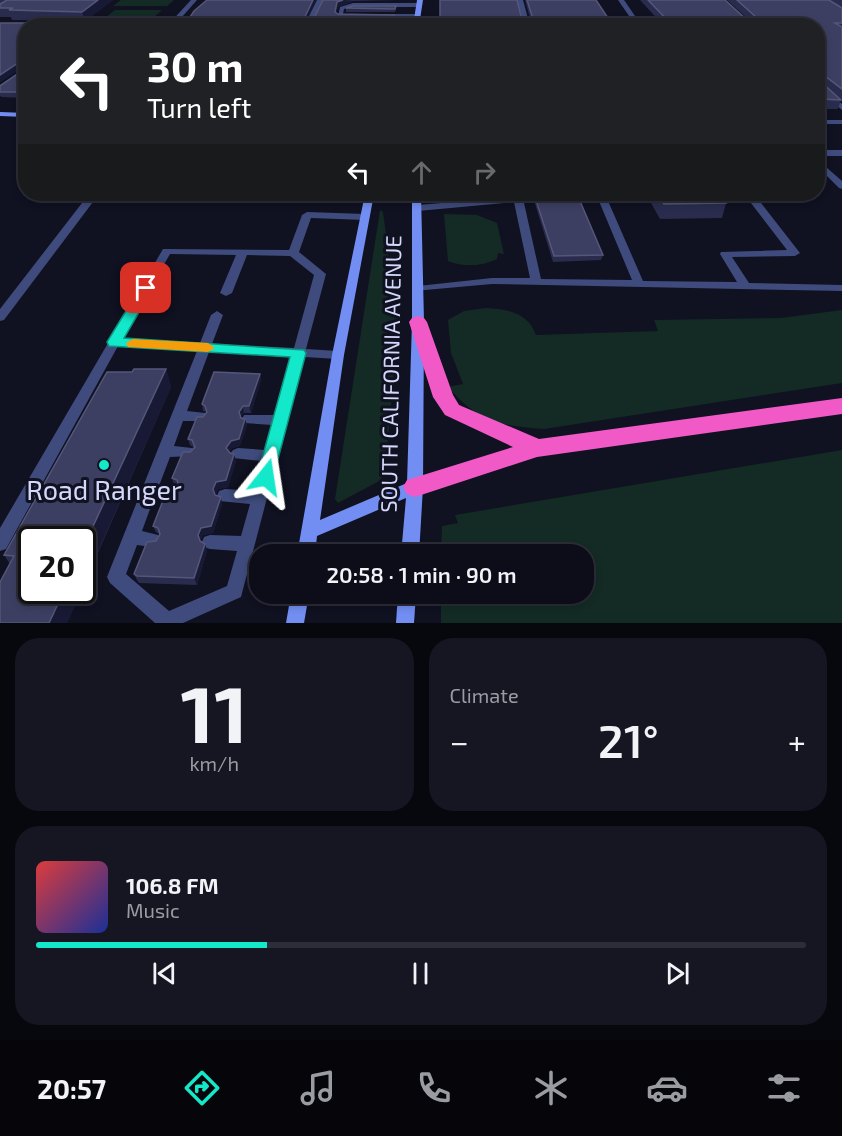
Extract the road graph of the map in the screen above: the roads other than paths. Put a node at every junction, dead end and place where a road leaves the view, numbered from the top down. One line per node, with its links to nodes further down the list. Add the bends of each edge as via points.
1 (194, 0): 10 (street)
2 (320, 0): 11 (street)
3 (520, 0): 14 (street)
4 (621, 0): 15 (street)
5 (419, 3): 6 (street); 9 (main road)
6 (384, 12): 8 (street); 9 (street); 12 (street, via 364,7 342,8 340,16)
7 (362, 16): 13 (street)
8 (369, 16)
9 (417, 16)
10 (177, 18)
11 (311, 18)
12 (345, 18)
13 (352, 18)
14 (525, 18)
15 (633, 18)
16 (18, 75): 17 (street)
17 (0, 88)
18 (825, 92): 19 (street)
19 (842, 108)
20 (0, 114): 21 (main road)
21 (18, 114)
22 (825, 122): 23 (street)
23 (842, 122)
24 (825, 153): 25 (street)
25 (842, 153)
26 (825, 170): 27 (street)
27 (842, 186)
28 (89, 201): 46 (street)
29 (368, 201): 36 (main road, SOUTH CALIFORNIA AVENUE)
30 (418, 201): 35 (main road, SOUTH CALIFORNIA AVENUE)
31 (476, 201): 35 (street)
32 (518, 201): 39 (street)
33 (604, 201): 40 (street)
34 (754, 201): 41 (street, via 795,253 725,254)
35 (418, 208): 43 (main road, SOUTH CALIFORNIA AVENUE)
36 (365, 217): 38 (street, via 307,215); 51 (main road, SOUTH CALIFORNIA AVENUE)
37 (243, 252): 38 (street); 44 (street); 48 (street, via 167,251)
38 (293, 254): 50 (street, via 320,274)
39 (536, 282): 40 (street); 43 (street, via 492,281)
40 (639, 284): 41 (street)
41 (746, 287): 42 (street)
42 (842, 288)
43 (418, 289): 47 (main road, SOUTH CALIFORNIA AVENUE)
44 (226, 293)
45 (217, 315): 49 (street)
46 (0, 317)
47 (418, 322): 57 (highway, via 443,397 452,410); 62 (main road, SOUTH CALIFORNIA AVENUE)
48 (114, 342): 49 (street); 71 (street)
49 (203, 347): 50 (street); 53 (street)
50 (299, 353): 51 (street); 56 (street)
51 (338, 355): 67 (main road, SOUTH CALIFORNIA AVENUE)
52 (842, 406): 57 (highway)
53 (177, 416): 54 (street); 58 (street)
54 (200, 417)
55 (249, 419): 56 (street)
56 (281, 420): 61 (street)
57 (537, 448): 62 (highway)
58 (164, 451): 59 (street); 63 (street)
59 (187, 452)
60 (238, 454): 61 (street)
61 (271, 456): 66 (street)
62 (416, 487): 67 (main road); 74 (main road, SOUTH CALIFORNIA AVENUE)
63 (148, 492): 64 (street); 68 (street)
64 (171, 492)
65 (225, 496): 66 (street)
66 (260, 498): 72 (street)
67 (310, 532): 73 (main road, SOUTH CALIFORNIA AVENUE)
68 (130, 537): 69 (street); 77 (street, via 116,577)
69 (153, 540)
70 (210, 542): 72 (street)
71 (0, 544)
72 (248, 544): 77 (street, via 235,591)
73 (308, 544)
74 (411, 544)
75 (298, 604): 78 (main road)
76 (406, 604): 79 (main road)
77 (167, 622)
78 (295, 623)
79 (405, 623)

